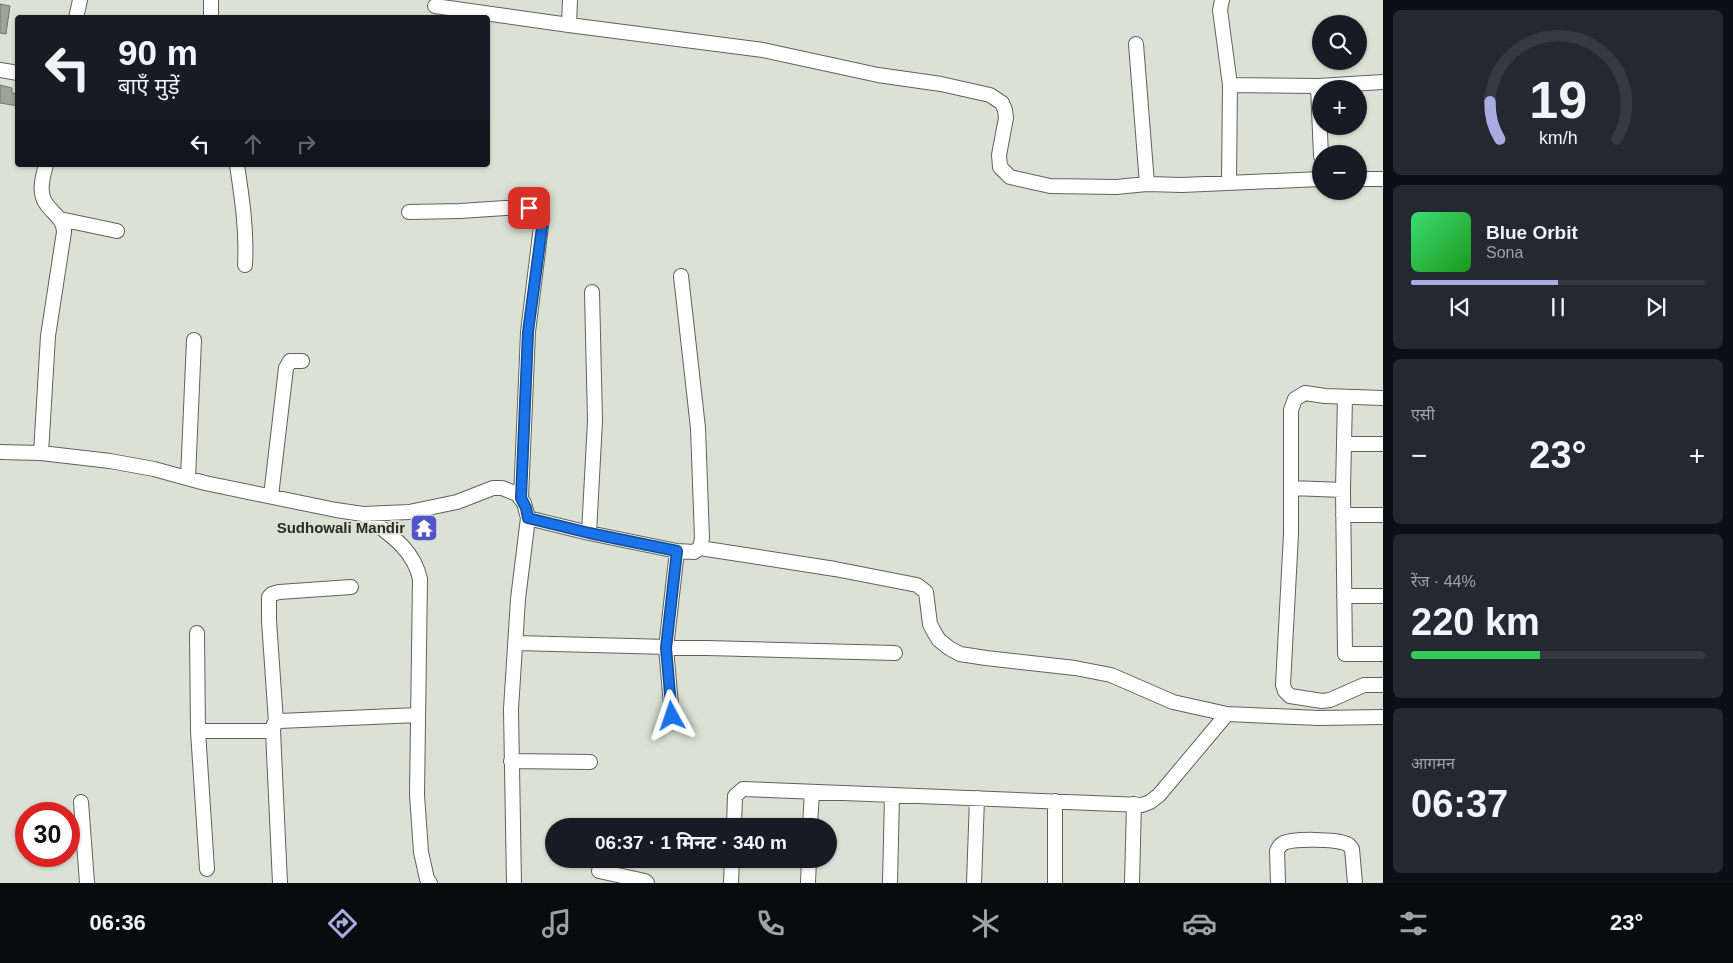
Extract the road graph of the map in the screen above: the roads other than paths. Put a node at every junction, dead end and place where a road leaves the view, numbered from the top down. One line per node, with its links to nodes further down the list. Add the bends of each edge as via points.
1 (80, 0): 6 (street)
2 (211, 0): 7 (street)
3 (570, 0): 8 (street)
4 (1222, 0): 14 (street, via 1220,10)
5 (435, 6): 8 (street)
6 (77, 15)
7 (211, 15)
8 (569, 25): 22 (street, via 763,50 878,75 990,94 1006,110 999,162 1010,176 1050,186)
9 (1136, 44): 22 (street)
10 (0, 70): 11 (street)
11 (15, 72)
12 (1383, 82): 13 (street)
13 (1367, 83)
14 (1230, 85): 15 (street); 21 (street)
15 (1312, 86)
16 (45, 167): 24 (street, via 42,180 44,200)
17 (236, 167): 26 (street, via 244,215)
18 (1367, 179): 19 (street)
19 (1383, 179)
20 (1312, 180): 21 (street)
21 (1229, 182): 22 (street)
22 (1147, 184)
23 (409, 212): 41 (street, via 521,208 535,210 542,218 528,332)
24 (60, 219): 25 (street); 36 (street, via 64,232 48,336)
25 (117, 231)
26 (245, 265)
27 (681, 276): 47 (street, via 698,428)
28 (592, 292): 46 (street, via 595,420)
29 (194, 340): 37 (street)
30 (302, 360): 40 (street, via 290,361 286,368)
31 (1345, 397): 32 (street); 33 (street); 38 (street, via 1305,393 1295,399 1291,410)
32 (1383, 398)
33 (1345, 444): 34 (street); 39 (street)
34 (1383, 444)
35 (0, 452): 36 (street)
36 (41, 453): 37 (street, via 110,461)
37 (188, 478): 40 (street)
38 (1291, 488): 39 (street); 57 (street, via 1284,689 1290,696 1322,701 1364,685)
39 (1343, 490): 43 (street)
40 (271, 496): 42 (street)
41 (521, 498): 42 (street, via 511,490 493,488 457,502 409,512); 45 (street)
42 (363, 514): 59 (street, via 397,541 418,567 421,585)
43 (1343, 515): 44 (street); 50 (street)
44 (1383, 515)
45 (528, 518): 46 (street); 53 (street)
46 (589, 533): 48 (street)
47 (700, 548): 48 (street, via 694,552); 58 (street, via 917,585 926,592 934,632 939,640 960,654 1111,675 1173,702)
48 (677, 551): 54 (street)
49 (351, 587): 62 (street, via 279,592 269,597)
50 (1344, 596): 51 (street); 56 (street, via 1345,654)
51 (1383, 596)
52 (197, 632): 63 (street)
53 (516, 643): 54 (street); 64 (street)
54 (666, 648): 55 (street); 60 (street)
55 (895, 654)
56 (1383, 654)
57 (1383, 685)
58 (1227, 714): 61 (street); 71 (street, via 1159,795 1150,802)
59 (418, 715): 62 (street); 80 (street, via 419,824 421,852)
60 (672, 716)
61 (1383, 717)
62 (274, 727): 63 (street); 79 (street)
63 (198, 731): 76 (street)
64 (511, 761): 65 (street); 81 (street)
65 (590, 762)
66 (812, 792): 67 (street); 72 (street, via 743,789 735,796); 73 (street)
67 (892, 795): 68 (street); 85 (street)
68 (977, 798): 69 (street); 86 (street)
69 (1055, 801): 71 (street); 87 (street)
70 (81, 802): 78 (street)
71 (1134, 804): 88 (street)
72 (734, 818)
73 (810, 818)
74 (732, 868): 83 (street)
75 (809, 868): 84 (street)
76 (207, 870)
77 (599, 871): 82 (street)
78 (87, 883)
79 (280, 883)
80 (430, 883)
81 (514, 883)
82 (647, 883)
83 (731, 883)
84 (808, 883)
85 (890, 883)
86 (974, 883)
87 (1055, 883)
88 (1132, 883)
89 (1278, 883): 90 (street, via 1279,846 1312,840 1349,845)
90 (1355, 883)

